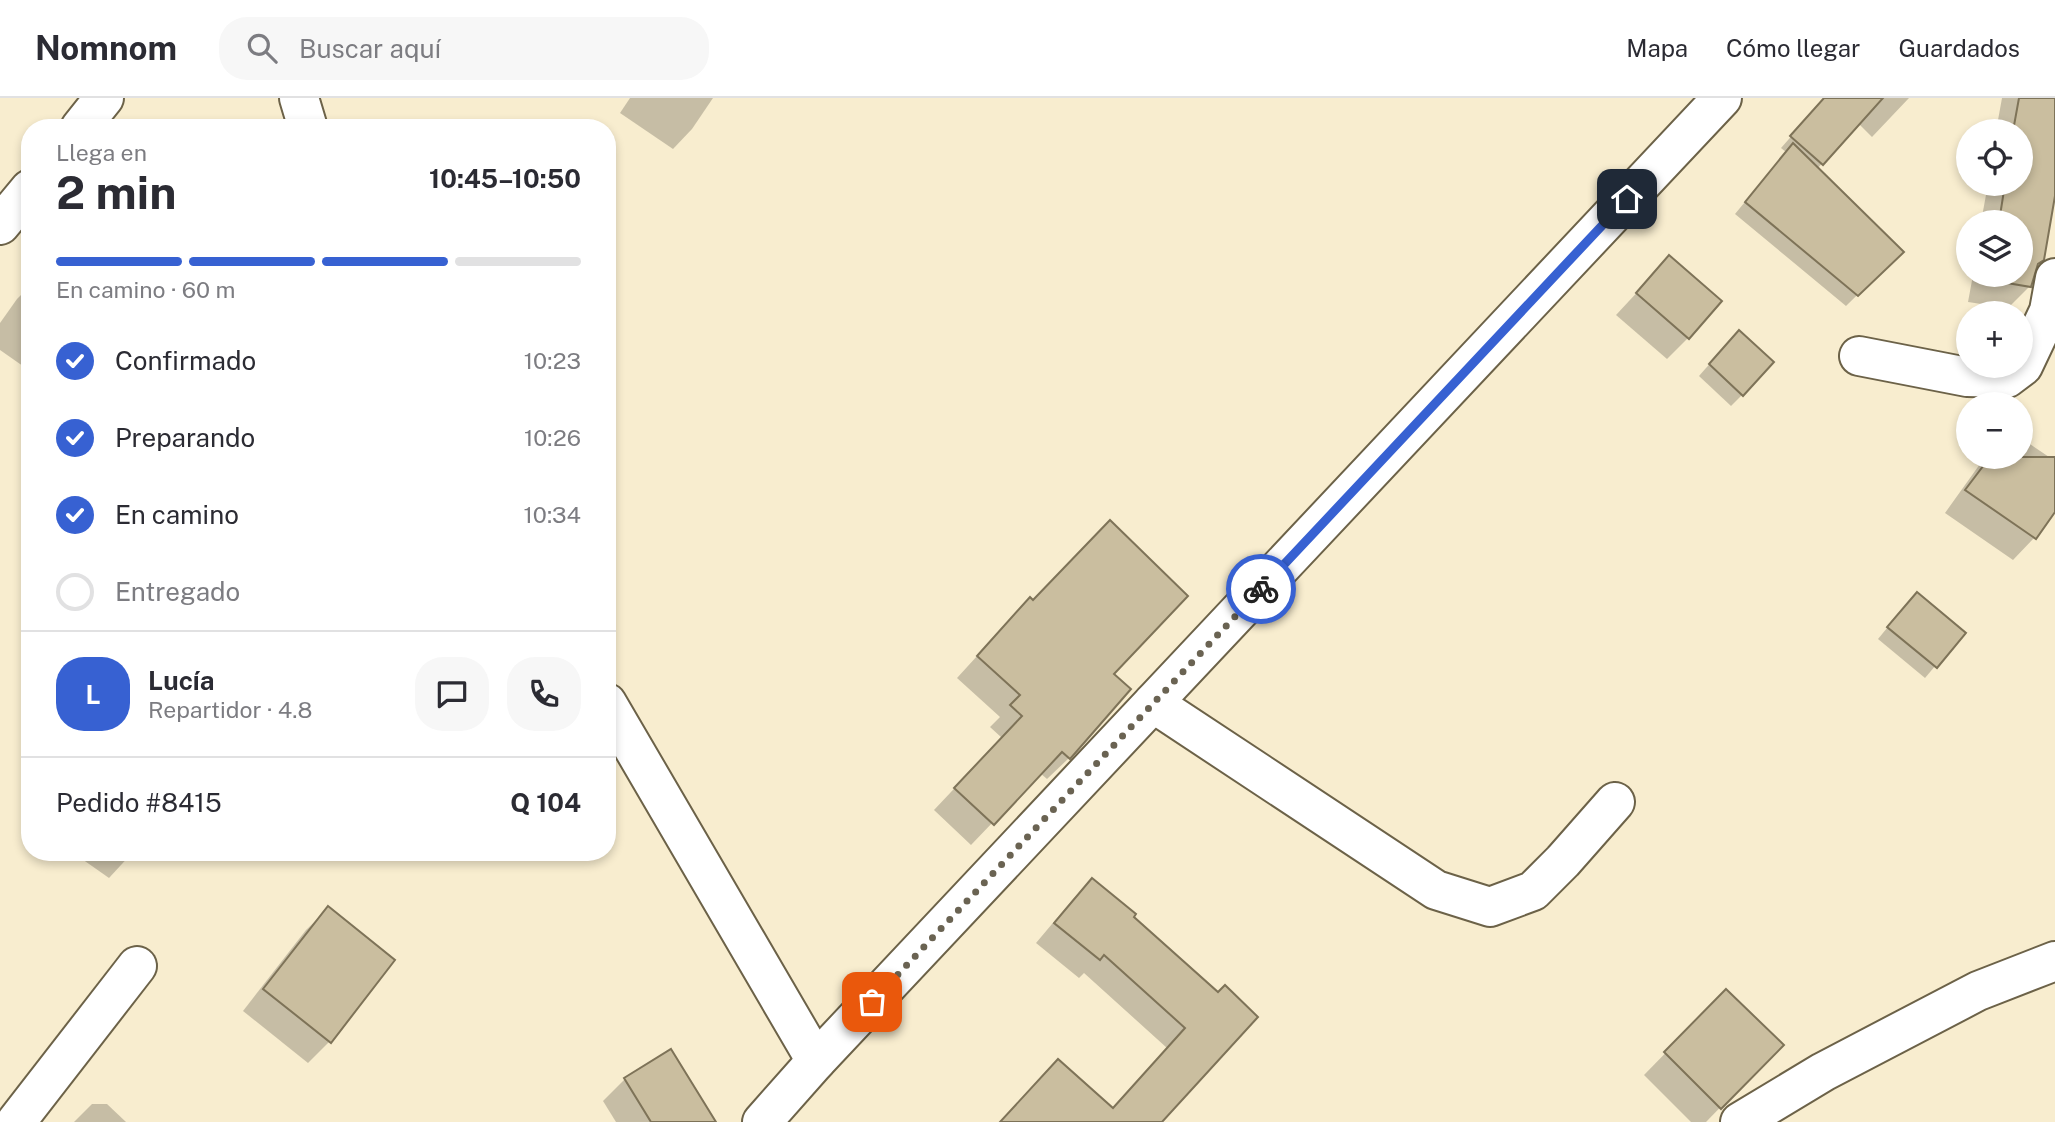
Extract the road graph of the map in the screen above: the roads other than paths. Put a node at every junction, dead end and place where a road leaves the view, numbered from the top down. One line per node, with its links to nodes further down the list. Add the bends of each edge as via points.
1 (104, 98): 4 (street)
2 (299, 98): 5 (street)
3 (1721, 98): 10 (street)
4 (87, 119)
5 (305, 119)
6 (21, 200): 7 (street)
7 (0, 225)
8 (2055, 278): 9 (street, via 2049,311 2023,366 2007,378 1967,377)
9 (1859, 356)
10 (1153, 703): 12 (street, via 1436,890 1490,907 1532,891); 15 (street)
11 (616, 718): 15 (street)
12 (1615, 802)
13 (2055, 961): 18 (street, via 1978,991 1823,1072)
14 (137, 966): 16 (street)
15 (816, 1061): 17 (street)
16 (16, 1122)
17 (762, 1122)
18 (1740, 1122)

